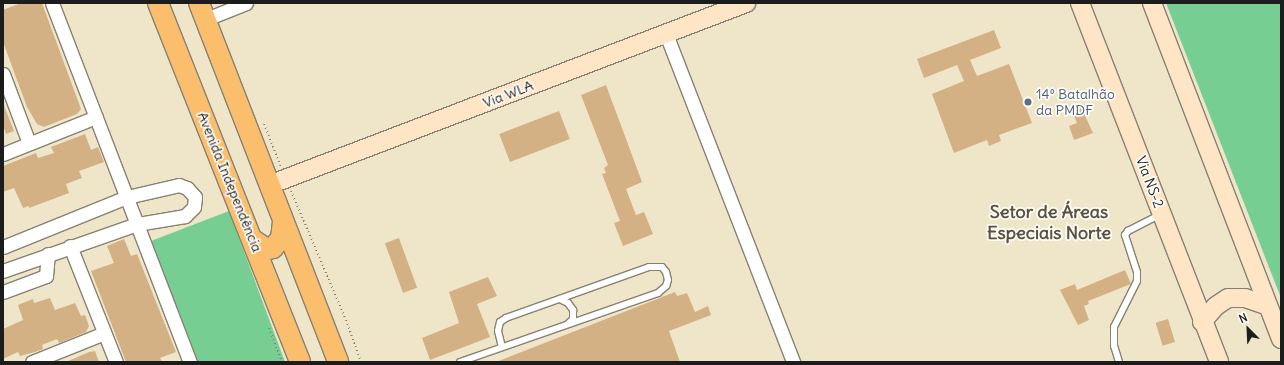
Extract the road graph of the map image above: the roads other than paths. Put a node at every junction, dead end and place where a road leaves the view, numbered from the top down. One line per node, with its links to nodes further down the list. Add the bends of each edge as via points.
1 (52, 3): 10 (street)
2 (158, 3): 18 (main road, Avenida Independência)
3 (246, 3): 7 (street)
4 (746, 3): 8 (street, Via WLA)
5 (1080, 3): 15 (street, Via NS-2)
6 (1152, 3): 27 (street)
7 (203, 9): 13 (main road)
8 (666, 34): 13 (street, Via WLA); 39 (street)
9 (3, 74): 11 (street)
10 (96, 118): 11 (street); 14 (street)
11 (29, 143): 12 (street)
12 (3, 154)
13 (269, 185): 16 (main road)
14 (127, 197): 17 (street); 17 (street, via 179,185 187,188 194,197 194,207 185,216); 20 (street)
15 (1162, 214): 28 (street, Via NS-2); 40 (lane, via 1125,235 1137,272 1137,281 1114,327 1114,346)
16 (283, 222): 18 (main road, via 281,238 274,248 266,249); 22 (main road)
17 (137, 224): 19 (street); 35 (street)
18 (253, 240): 24 (main road, Avenida Independência)
19 (70, 246): 21 (street); 30 (street)
20 (3, 247)
21 (48, 254): 23 (street); 25 (street, via 46,276)
22 (298, 262): 24 (main road, via 287,256 274,260 268,266); 37 (main road)
23 (3, 271)
24 (268, 276): 36 (main road, Avenida Independência)
25 (3, 292)
26 (560, 299): 29 (lane, via 568,302 573,310 573,320); 29 (lane, via 656,266 662,267 666,272 668,280 662,291); 32 (lane, via 500,322 498,331)
27 (1268, 306): 28 (street, via 1245,298 1228,298 1216,306); 31 (street)
28 (1202, 322): 41 (street, Via NS-2)
29 (569, 323): 32 (lane)
30 (104, 334): 33 (street); 34 (street)
31 (1281, 339)
32 (502, 347): 38 (lane)
33 (32, 362)
34 (116, 362)
35 (190, 362)
36 (300, 362)
37 (338, 362)
38 (460, 362)
39 (793, 362)
40 (1119, 362)
41 (1219, 362)

